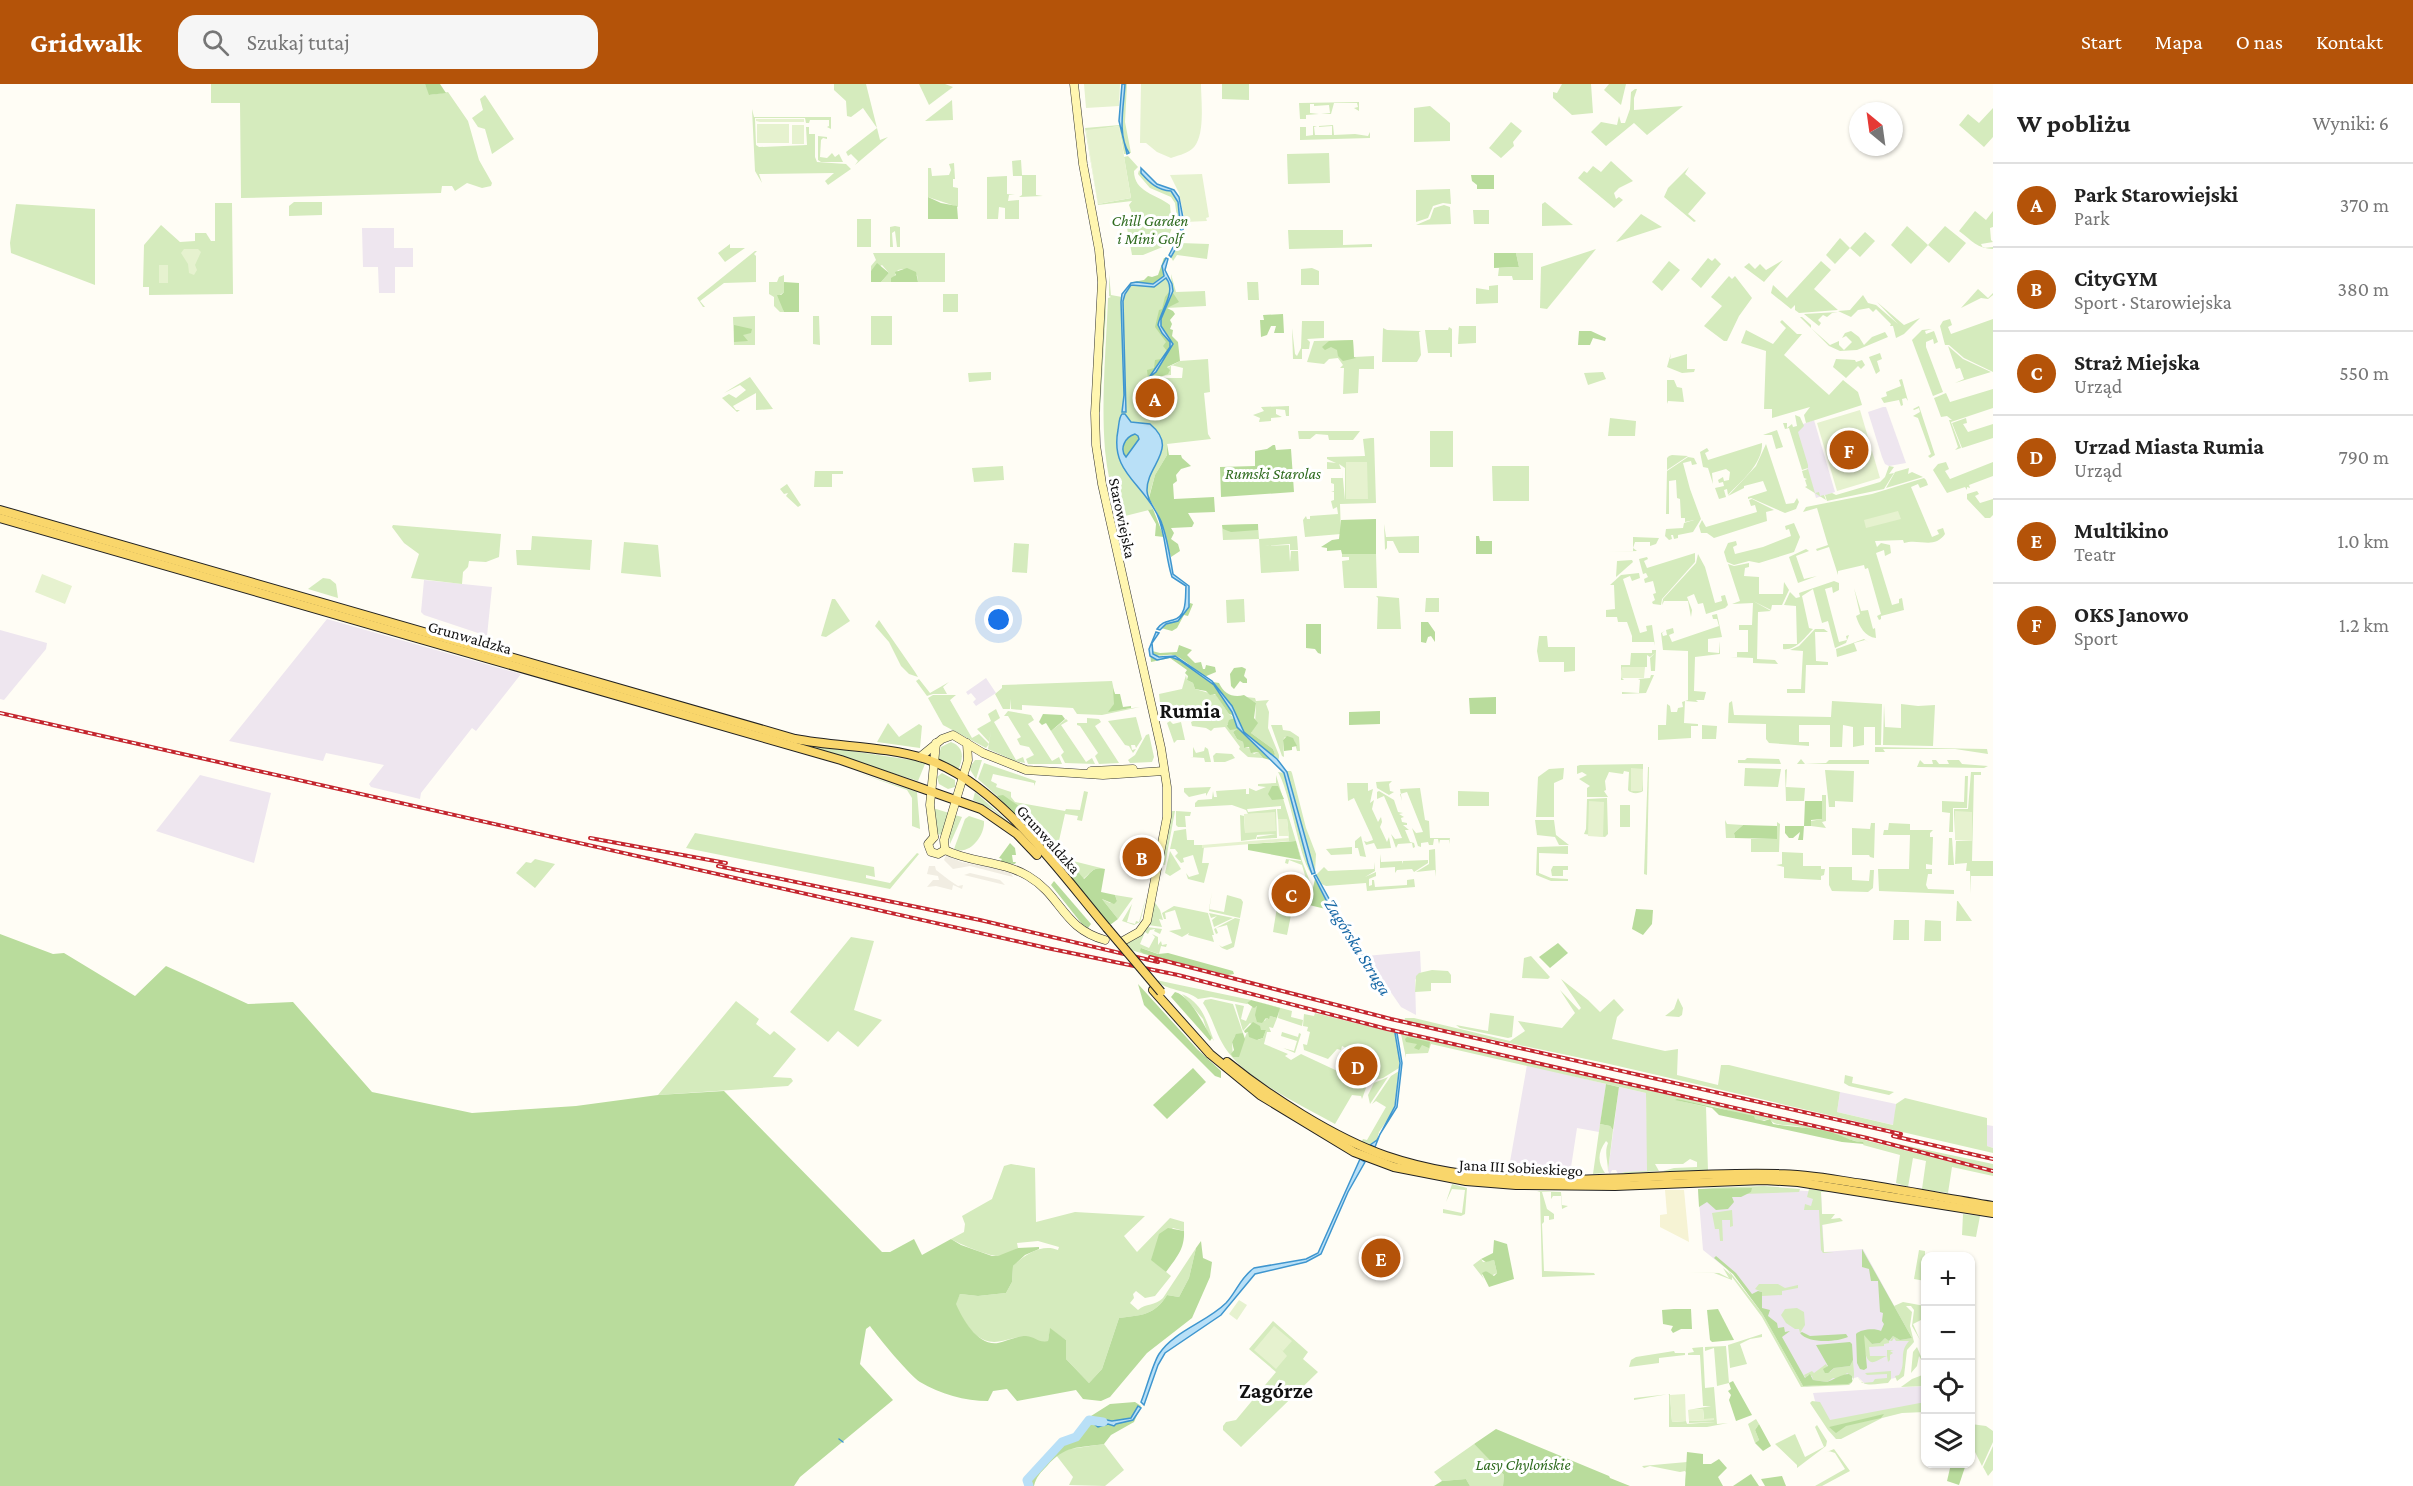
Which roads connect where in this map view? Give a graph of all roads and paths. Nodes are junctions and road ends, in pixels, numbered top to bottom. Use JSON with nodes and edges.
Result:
{"nodes":[{"id":1,"x":1074,"y":84,"type":"edge"},
{"id":2,"x":0,"y":510,"type":"edge"},
{"id":3,"x":0,"y":518,"type":"edge"},
{"id":4,"x":936,"y":743,"type":"junction"},
{"id":5,"x":967,"y":743,"type":"junction"},
{"id":6,"x":983,"y":753,"type":"junction"},
{"id":7,"x":920,"y":757,"type":"junction"},
{"id":8,"x":968,"y":760,"type":"junction"},
{"id":9,"x":934,"y":762,"type":"junction"},
{"id":10,"x":1164,"y":771,"type":"junction"},
{"id":11,"x":962,"y":776,"type":"junction"},
{"id":12,"x":931,"y":790,"type":"junction"},
{"id":13,"x":956,"y":800,"type":"junction"},
{"id":14,"x":934,"y":837,"type":"junction"},
{"id":15,"x":944,"y":840,"type":"junction"},
{"id":16,"x":945,"y":850,"type":"junction"},
{"id":17,"x":1104,"y":928,"type":"junction"},
{"id":18,"x":1105,"y":940,"type":"dead end"},
{"id":19,"x":1123,"y":941,"type":"dead end"},
{"id":20,"x":1157,"y":991,"type":"junction"},
{"id":21,"x":1993,"y":1206,"type":"edge"},
{"id":22,"x":1993,"y":1213,"type":"edge"}],
"edges":[{"from":1,"to":10,"type":"main road","name":"Starowiejska"},
{"from":2,"to":7,"type":"main road","name":"Grunwaldzka"},
{"from":3,"to":12,"type":"main road","name":"Grunwaldzka"},
{"from":4,"to":5,"type":"main road"},
{"from":4,"to":7,"type":"main road"},
{"from":4,"to":9,"type":"main road"},
{"from":5,"to":6,"type":"main road"},
{"from":5,"to":8,"type":"main road"},
{"from":6,"to":8,"type":"main road"},
{"from":6,"to":10,"type":"main road"},
{"from":7,"to":9,"type":"main road","name":"Grunwaldzka"},
{"from":8,"to":11,"type":"main road"},
{"from":9,"to":11,"type":"main road","name":"Grunwaldzka"},
{"from":9,"to":12,"type":"main road"},
{"from":10,"to":19,"type":"main road","name":"Starowiejska"},
{"from":11,"to":13,"type":"main road"},
{"from":11,"to":17,"type":"main road","name":"Grunwaldzka"},
{"from":12,"to":13,"type":"main road","name":"Grunwaldzka"},
{"from":12,"to":14,"type":"main road"},
{"from":13,"to":15,"type":"main road"},
{"from":13,"to":17,"type":"main road","name":"Grunwaldzka"},
{"from":14,"to":15,"type":"main road"},
{"from":14,"to":16,"type":"main road"},
{"from":15,"to":16,"type":"main road"},
{"from":16,"to":18,"type":"main road"},
{"from":17,"to":20,"type":"main road","name":"Jana III Sobieskiego","bridge":true},
{"from":20,"to":21,"type":"main road","name":"Jana III Sobieskiego"},
{"from":20,"to":22,"type":"main road","name":"Jana III Sobieskiego"}]}
